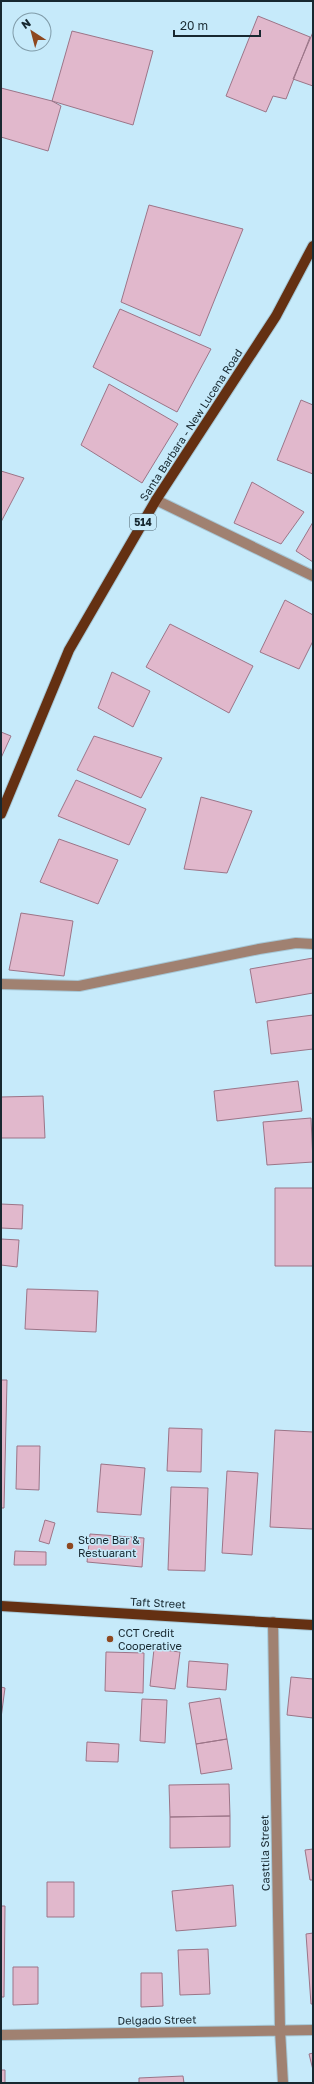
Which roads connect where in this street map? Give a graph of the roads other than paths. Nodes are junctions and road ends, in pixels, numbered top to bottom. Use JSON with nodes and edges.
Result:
{"nodes":[{"id":1,"x":313,"y":246,"type":"edge"},
{"id":2,"x":156,"y":500,"type":"junction"},
{"id":3,"x":313,"y":576,"type":"edge"},
{"id":4,"x":1,"y":814,"type":"edge"},
{"id":5,"x":313,"y":944,"type":"edge"},
{"id":6,"x":1,"y":984,"type":"edge"},
{"id":7,"x":1,"y":1606,"type":"edge"},
{"id":8,"x":273,"y":1622,"type":"junction"},
{"id":9,"x":313,"y":1625,"type":"edge"},
{"id":10,"x":280,"y":2030,"type":"junction"},
{"id":11,"x":313,"y":2030,"type":"edge"},
{"id":12,"x":1,"y":2035,"type":"edge"},
{"id":13,"x":283,"y":2083,"type":"edge"}],
"edges":[{"from":1,"to":2,"type":"main road","name":"Santa Barbara - New Lucena Road","number":"514"},
{"from":2,"to":3,"type":"street"},
{"from":2,"to":4,"type":"main road","name":"Santa Barbara - New Lucena Road","number":"514"},
{"from":5,"to":6,"type":"street"},
{"from":7,"to":8,"type":"main road","name":"Taft Street"},
{"from":8,"to":9,"type":"main road","name":"Taft Street"},
{"from":8,"to":10,"type":"street","name":"Casttila Street"},
{"from":10,"to":11,"type":"street","name":"Delgado Street"},
{"from":10,"to":12,"type":"street","name":"Delgado Street"},
{"from":10,"to":13,"type":"street","name":"Casttila Street"}]}
